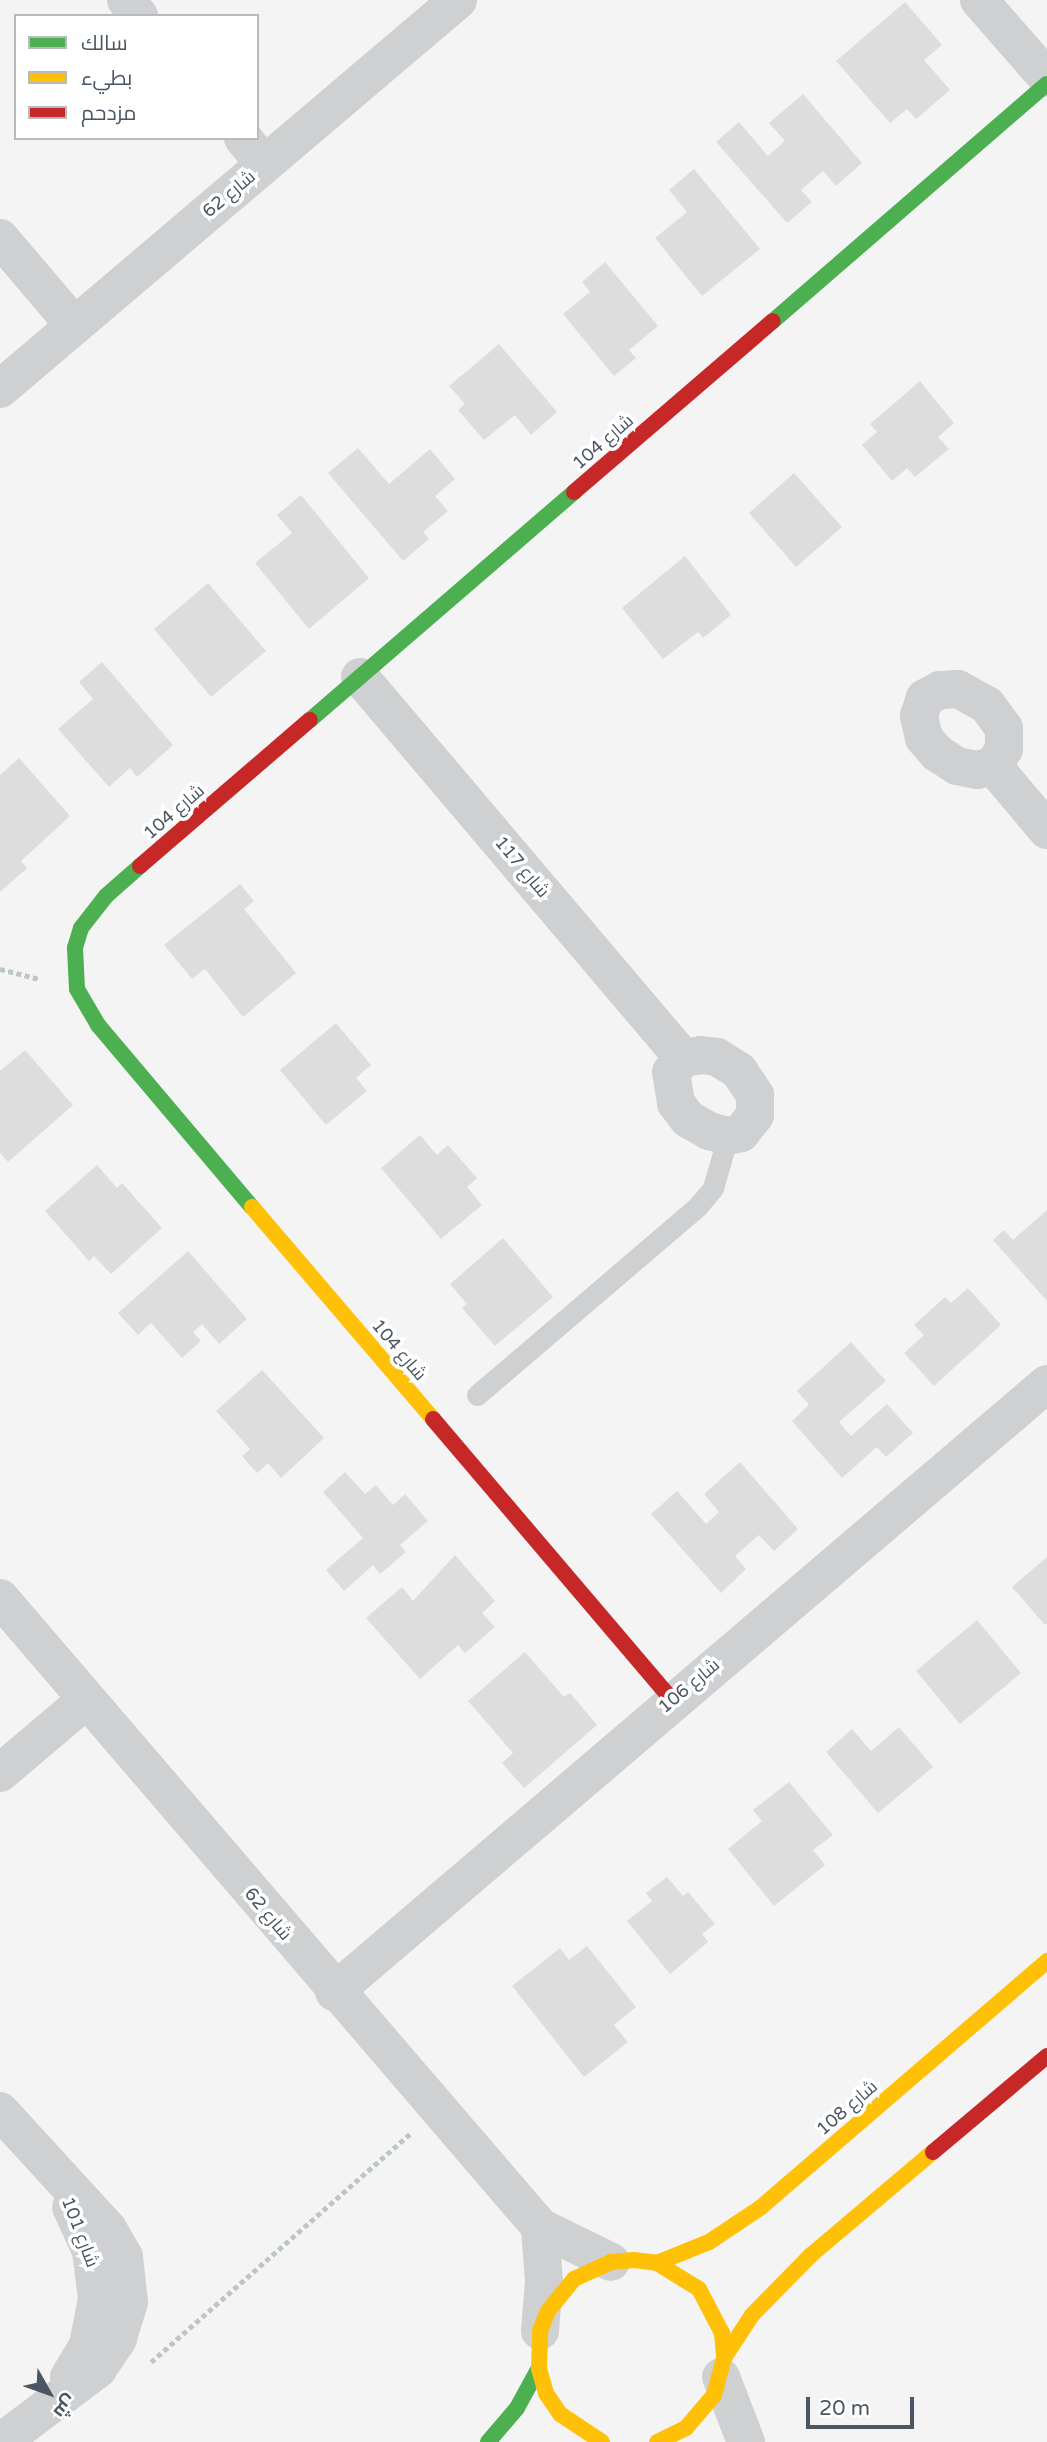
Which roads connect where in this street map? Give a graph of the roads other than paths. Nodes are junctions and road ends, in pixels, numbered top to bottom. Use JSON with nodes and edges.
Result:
{"nodes":[{"id":1,"x":126,"y":0,"type":"edge"},
{"id":2,"x":458,"y":0,"type":"edge"},
{"id":3,"x":979,"y":0,"type":"edge"},
{"id":4,"x":137,"y":14,"type":"edge"},
{"id":5,"x":1047,"y":78,"type":"edge"},
{"id":6,"x":1047,"y":84,"type":"edge"},
{"id":7,"x":254,"y":151,"type":"edge"},
{"id":8,"x":0,"y":238,"type":"edge"},
{"id":9,"x":74,"y":325,"type":"junction"},
{"id":10,"x":0,"y":389,"type":"edge"},
{"id":11,"x":360,"y":677,"type":"junction"},
{"id":12,"x":993,"y":766,"type":"dead end"},
{"id":13,"x":1047,"y":830,"type":"edge"},
{"id":14,"x":683,"y":1058,"type":"junction"},
{"id":15,"x":728,"y":1136,"type":"junction"},
{"id":16,"x":1047,"y":1384,"type":"edge"},
{"id":17,"x":477,"y":1395,"type":"dead end"},
{"id":18,"x":0,"y":1598,"type":"edge"},
{"id":19,"x":86,"y":1700,"type":"junction"},
{"id":20,"x":672,"y":1700,"type":"junction"},
{"id":21,"x":0,"y":1773,"type":"edge"},
{"id":22,"x":1047,"y":1961,"type":"edge"},
{"id":23,"x":334,"y":1992,"type":"junction"},
{"id":24,"x":1047,"y":2056,"type":"edge"},
{"id":25,"x":0,"y":2111,"type":"edge"},
{"id":26,"x":540,"y":2227,"type":"junction"},
{"id":27,"x":611,"y":2262,"type":"junction"},
{"id":28,"x":657,"y":2263,"type":"junction"},
{"id":29,"x":540,"y":2331,"type":"junction"},
{"id":30,"x":723,"y":2367,"type":"junction"},
{"id":31,"x":539,"y":2368,"type":"junction"},
{"id":32,"x":1,"y":2442,"type":"edge"},
{"id":33,"x":488,"y":2442,"type":"edge"},
{"id":34,"x":602,"y":2442,"type":"edge"},
{"id":35,"x":657,"y":2442,"type":"edge"},
{"id":36,"x":746,"y":2442,"type":"edge"}],
"edges":[{"from":1,"to":4,"type":"street"},
{"from":2,"to":7,"type":"street","name":"شارع 62"},
{"from":3,"to":5,"type":"street"},
{"from":6,"to":11,"type":"street","name":"شارع 104"},
{"from":7,"to":9,"type":"street","name":"شارع 62"},
{"from":8,"to":9,"type":"street"},
{"from":9,"to":10,"type":"street","name":"شارع 62"},
{"from":11,"to":14,"type":"street","name":"شارع 117"},
{"from":11,"to":20,"type":"street","name":"شارع 104"},
{"from":12,"to":13,"type":"street"},
{"from":14,"to":15,"type":"street"},
{"from":14,"to":15,"type":"street"},
{"from":15,"to":17,"type":"lane"},
{"from":16,"to":20,"type":"street","name":"شارع 106"},
{"from":18,"to":19,"type":"street","name":"شارع 62"},
{"from":19,"to":21,"type":"street"},
{"from":19,"to":23,"type":"street","name":"شارع 62"},
{"from":20,"to":23,"type":"street","name":"شارع 106"},
{"from":22,"to":28,"type":"street","name":"شارع 108"},
{"from":23,"to":26,"type":"street","name":"شارع 62"},
{"from":24,"to":30,"type":"street"},
{"from":25,"to":32,"type":"street","name":"شارع 101"},
{"from":26,"to":27,"type":"street","name":"شارع 62"},
{"from":26,"to":29,"type":"street"},
{"from":27,"to":28,"type":"street"},
{"from":27,"to":29,"type":"street"},
{"from":28,"to":30,"type":"street"},
{"from":29,"to":31,"type":"street"},
{"from":30,"to":35,"type":"street"},
{"from":30,"to":36,"type":"street"},
{"from":31,"to":33,"type":"street"},
{"from":31,"to":34,"type":"street"}]}
